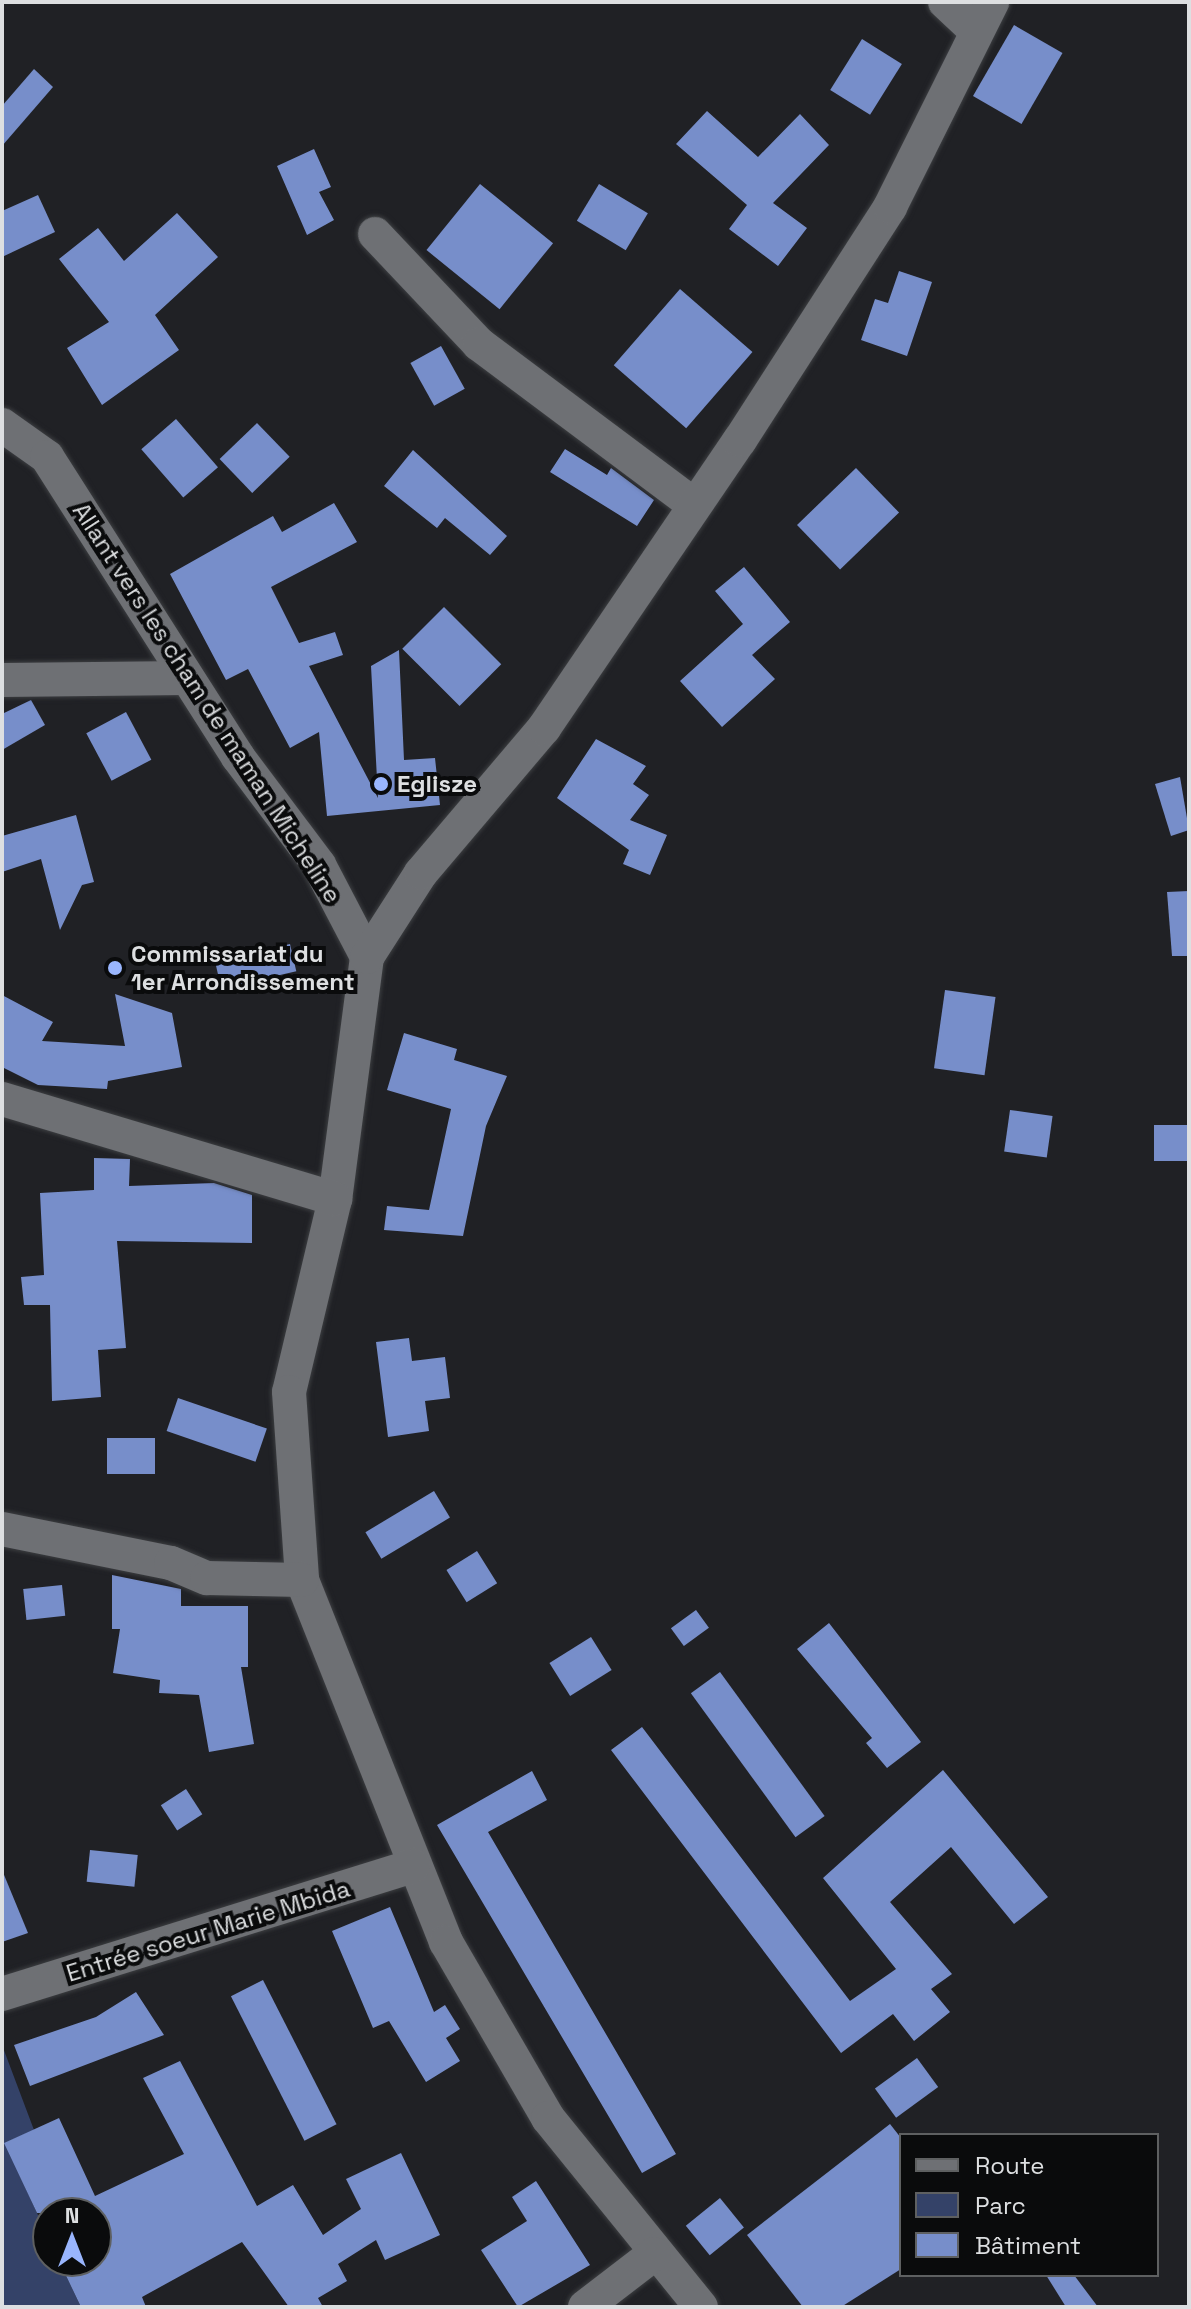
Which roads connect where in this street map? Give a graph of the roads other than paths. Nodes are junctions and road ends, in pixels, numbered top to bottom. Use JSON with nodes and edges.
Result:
{"nodes":[{"id":1,"x":945,"y":2,"type":"edge"},
{"id":2,"x":984,"y":17,"type":"edge"},
{"id":3,"x":375,"y":234,"type":"dead end"},
{"id":4,"x":2,"y":425,"type":"edge"},
{"id":5,"x":693,"y":504,"type":"junction"},
{"id":6,"x":186,"y":678,"type":"junction"},
{"id":7,"x":2,"y":680,"type":"edge"},
{"id":8,"x":367,"y":957,"type":"junction"},
{"id":9,"x":2,"y":1099,"type":"edge"},
{"id":10,"x":335,"y":1199,"type":"junction"},
{"id":11,"x":2,"y":1529,"type":"edge"},
{"id":12,"x":302,"y":1580,"type":"junction"},
{"id":13,"x":414,"y":1866,"type":"junction"},
{"id":14,"x":2,"y":1994,"type":"edge"},
{"id":15,"x":654,"y":2254,"type":"junction"},
{"id":16,"x":585,"y":2307,"type":"edge"},
{"id":17,"x":701,"y":2307,"type":"edge"}],
"edges":[{"from":1,"to":2,"type":"street"},
{"from":2,"to":5,"type":"street"},
{"from":3,"to":5,"type":"street"},
{"from":4,"to":6,"type":"street","name":"Allant vers les cham de maman Micheline"},
{"from":5,"to":8,"type":"street"},
{"from":6,"to":7,"type":"street"},
{"from":6,"to":8,"type":"street","name":"Allant vers les cham de maman Micheline"},
{"from":8,"to":10,"type":"street"},
{"from":9,"to":10,"type":"street"},
{"from":10,"to":12,"type":"street"},
{"from":11,"to":12,"type":"street"},
{"from":12,"to":13,"type":"street"},
{"from":13,"to":14,"type":"street","name":"Entrée soeur Marie Mbida"},
{"from":13,"to":15,"type":"street"},
{"from":15,"to":16,"type":"street"},
{"from":15,"to":17,"type":"street"}]}
